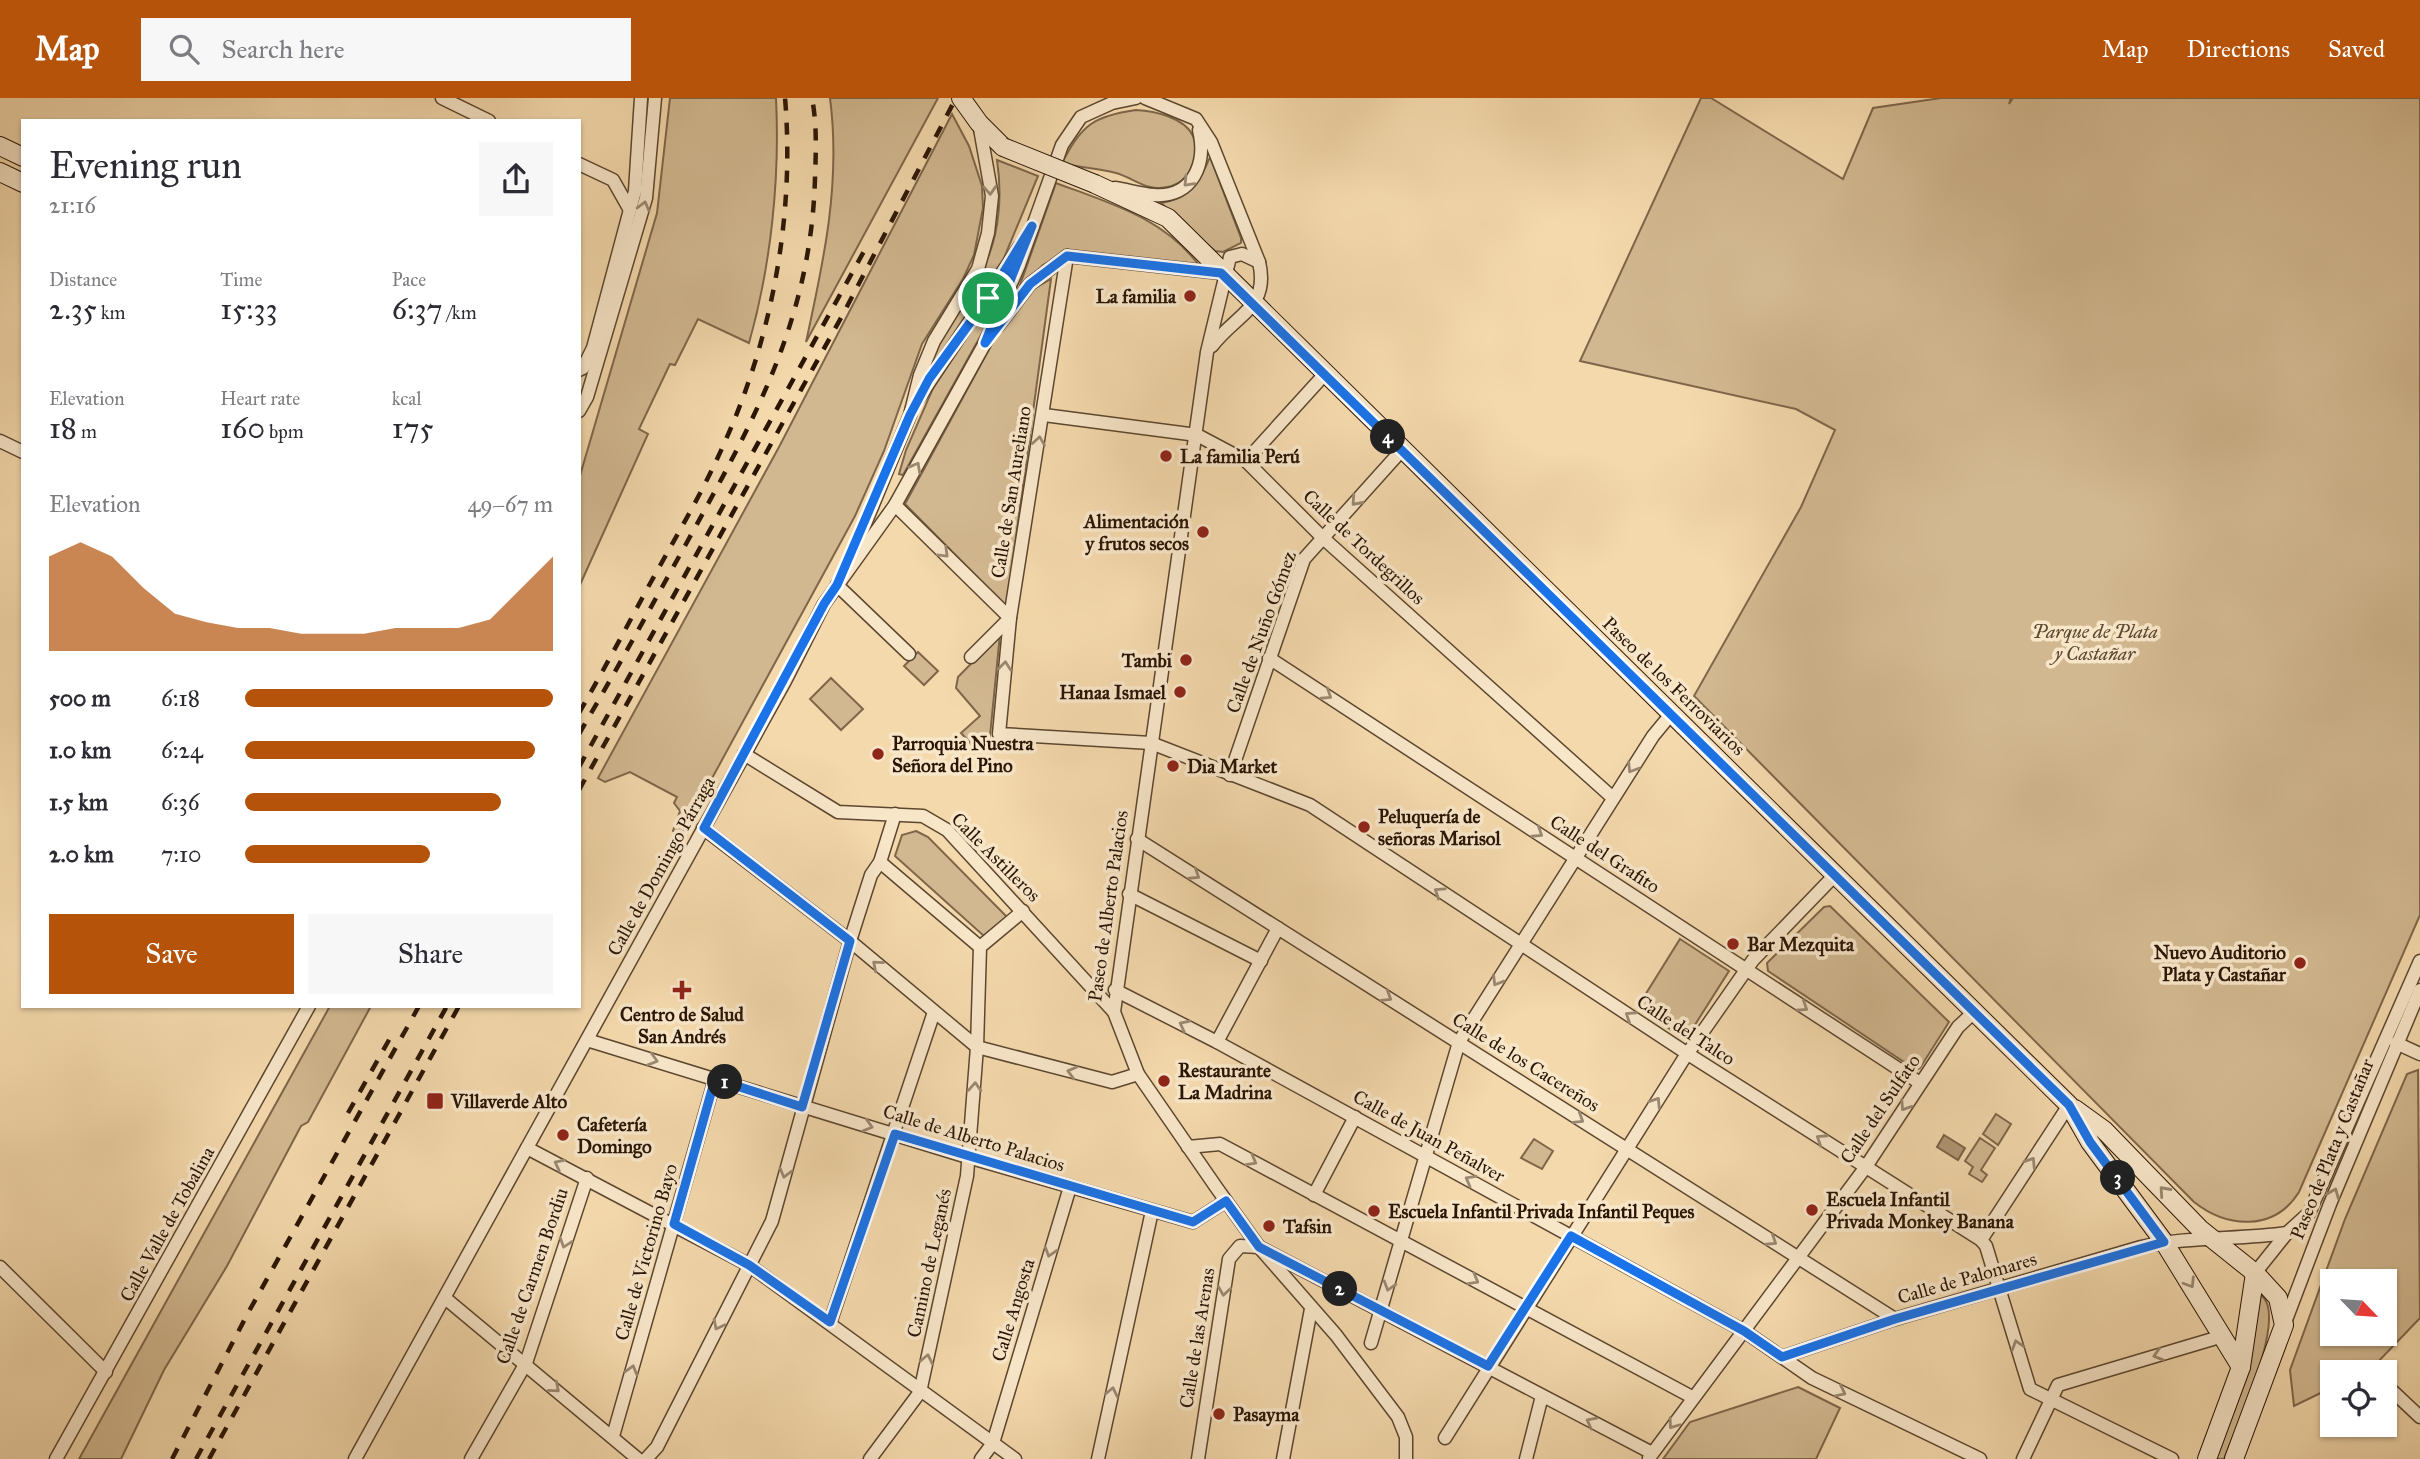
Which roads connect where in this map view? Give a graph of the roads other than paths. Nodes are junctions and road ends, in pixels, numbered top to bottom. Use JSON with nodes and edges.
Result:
{"nodes":[{"id":1,"x":442,"y":98,"type":"edge"},
{"id":2,"x":641,"y":98,"type":"edge"},
{"id":3,"x":656,"y":98,"type":"edge"},
{"id":4,"x":961,"y":98,"type":"edge"},
{"id":5,"x":1136,"y":98,"type":"edge"},
{"id":6,"x":1145,"y":98,"type":"edge"},
{"id":7,"x":485,"y":119,"type":"edge"},
{"id":8,"x":1196,"y":119,"type":"junction"},
{"id":9,"x":979,"y":123,"type":"junction"},
{"id":10,"x":0,"y":146,"type":"edge"},
{"id":11,"x":21,"y":156,"type":"edge"},
{"id":12,"x":581,"y":165,"type":"edge"},
{"id":13,"x":636,"y":169,"type":"junction"},
{"id":14,"x":0,"y":172,"type":"edge"},
{"id":15,"x":612,"y":180,"type":"junction"},
{"id":16,"x":21,"y":182,"type":"edge"},
{"id":17,"x":1095,"y":184,"type":"junction"},
{"id":18,"x":630,"y":210,"type":"junction"},
{"id":19,"x":1032,"y":226,"type":"junction"},
{"id":20,"x":1067,"y":256,"type":"junction"},
{"id":21,"x":1259,"y":262,"type":"junction"},
{"id":22,"x":1223,"y":275,"type":"junction"},
{"id":23,"x":1254,"y":307,"type":"junction"},
{"id":24,"x":985,"y":343,"type":"junction"},
{"id":25,"x":1207,"y":352,"type":"junction"},
{"id":26,"x":581,"y":369,"type":"edge"},
{"id":27,"x":1324,"y":375,"type":"junction"},
{"id":28,"x":581,"y":408,"type":"edge"},
{"id":29,"x":910,"y":415,"type":"junction"},
{"id":30,"x":1044,"y":415,"type":"junction"},
{"id":31,"x":1197,"y":435,"type":"junction"},
{"id":32,"x":0,"y":440,"type":"edge"},
{"id":33,"x":21,"y":451,"type":"edge"},
{"id":34,"x":1401,"y":451,"type":"junction"},
{"id":35,"x":1246,"y":461,"type":"junction"},
{"id":36,"x":895,"y":505,"type":"junction"},
{"id":37,"x":1323,"y":538,"type":"junction"},
{"id":38,"x":837,"y":585,"type":"junction"},
{"id":39,"x":1010,"y":618,"type":"junction"},
{"id":40,"x":909,"y":654,"type":"dead end"},
{"id":41,"x":971,"y":657,"type":"dead end"},
{"id":42,"x":1269,"y":658,"type":"junction"},
{"id":43,"x":1672,"y":713,"type":"junction"},
{"id":44,"x":999,"y":734,"type":"joint"},
{"id":45,"x":1151,"y":743,"type":"junction"},
{"id":46,"x":744,"y":754,"type":"junction"},
{"id":47,"x":1230,"y":775,"type":"junction"},
{"id":48,"x":1614,"y":799,"type":"junction"},
{"id":49,"x":895,"y":814,"type":"junction"},
{"id":50,"x":704,"y":828,"type":"junction"},
{"id":51,"x":1137,"y":839,"type":"junction"},
{"id":52,"x":1576,"y":858,"type":"junction"},
{"id":53,"x":880,"y":862,"type":"junction"},
{"id":54,"x":1835,"y":875,"type":"junction"},
{"id":55,"x":1129,"y":894,"type":"junction"},
{"id":56,"x":1023,"y":911,"type":"junction"},
{"id":57,"x":1278,"y":929,"type":"junction"},
{"id":58,"x":850,"y":941,"type":"junction"},
{"id":59,"x":1518,"y":945,"type":"junction"},
{"id":60,"x":980,"y":947,"type":"junction"},
{"id":61,"x":1261,"y":961,"type":"junction"},
{"id":62,"x":2420,"y":961,"type":"edge"},
{"id":63,"x":1746,"y":970,"type":"junction"},
{"id":64,"x":1115,"y":990,"type":"junction"},
{"id":65,"x":2420,"y":990,"type":"edge"},
{"id":66,"x":308,"y":1008,"type":"edge"},
{"id":67,"x":934,"y":1012,"type":"junction"},
{"id":68,"x":1114,"y":1012,"type":"junction"},
{"id":69,"x":1974,"y":1012,"type":"junction"},
{"id":70,"x":587,"y":1040,"type":"junction"},
{"id":71,"x":1217,"y":1041,"type":"junction"},
{"id":72,"x":1459,"y":1042,"type":"junction"},
{"id":73,"x":2396,"y":1043,"type":"junction"},
{"id":74,"x":977,"y":1047,"type":"junction"},
{"id":75,"x":1688,"y":1054,"type":"junction"},
{"id":76,"x":2420,"y":1054,"type":"edge"},
{"id":77,"x":1138,"y":1074,"type":"junction"},
{"id":78,"x":715,"y":1079,"type":"junction"},
{"id":79,"x":1920,"y":1083,"type":"junction"},
{"id":80,"x":2069,"y":1105,"type":"junction"},
{"id":81,"x":802,"y":1107,"type":"junction"},
{"id":82,"x":1355,"y":1117,"type":"junction"},
{"id":83,"x":895,"y":1134,"type":"junction"},
{"id":84,"x":1188,"y":1147,"type":"junction"},
{"id":85,"x":527,"y":1148,"type":"junction"},
{"id":86,"x":1626,"y":1149,"type":"junction"},
{"id":87,"x":1427,"y":1157,"type":"junction"},
{"id":88,"x":970,"y":1158,"type":"junction"},
{"id":89,"x":1865,"y":1168,"type":"junction"},
{"id":90,"x":587,"y":1178,"type":"junction"},
{"id":91,"x":1070,"y":1187,"type":"junction"},
{"id":92,"x":1314,"y":1195,"type":"junction"},
{"id":93,"x":1226,"y":1201,"type":"junction"},
{"id":94,"x":1152,"y":1211,"type":"junction"},
{"id":95,"x":674,"y":1224,"type":"junction"},
{"id":96,"x":2287,"y":1233,"type":"junction"},
{"id":97,"x":1571,"y":1236,"type":"junction"},
{"id":98,"x":2213,"y":1238,"type":"junction"},
{"id":99,"x":1981,"y":1240,"type":"junction"},
{"id":100,"x":1403,"y":1241,"type":"junction"},
{"id":101,"x":2164,"y":1242,"type":"junction"},
{"id":102,"x":1259,"y":1247,"type":"junction"},
{"id":103,"x":1798,"y":1257,"type":"junction"},
{"id":104,"x":749,"y":1265,"type":"junction"},
{"id":105,"x":0,"y":1267,"type":"edge"},
{"id":106,"x":2255,"y":1273,"type":"junction"},
{"id":107,"x":1999,"y":1289,"type":"junction"},
{"id":108,"x":445,"y":1298,"type":"junction"},
{"id":109,"x":1525,"y":1307,"type":"junction"},
{"id":110,"x":1311,"y":1309,"type":"junction"},
{"id":111,"x":1382,"y":1310,"type":"junction"},
{"id":112,"x":1895,"y":1319,"type":"junction"},
{"id":113,"x":830,"y":1322,"type":"junction"},
{"id":114,"x":2284,"y":1325,"type":"junction"},
{"id":115,"x":1744,"y":1331,"type":"junction"},
{"id":116,"x":2223,"y":1336,"type":"junction"},
{"id":117,"x":1371,"y":1343,"type":"dead end"},
{"id":118,"x":1782,"y":1357,"type":"junction"},
{"id":119,"x":526,"y":1363,"type":"junction"},
{"id":120,"x":1488,"y":1366,"type":"junction"},
{"id":121,"x":2241,"y":1367,"type":"junction"},
{"id":122,"x":106,"y":1372,"type":"junction"},
{"id":123,"x":920,"y":1392,"type":"junction"},
{"id":124,"x":2397,"y":1395,"type":"edge"},
{"id":125,"x":1542,"y":1396,"type":"junction"},
{"id":126,"x":1692,"y":1397,"type":"junction"},
{"id":127,"x":2050,"y":1399,"type":"junction"},
{"id":128,"x":2420,"y":1417,"type":"edge"},
{"id":129,"x":613,"y":1436,"type":"junction"},
{"id":130,"x":1445,"y":1438,"type":"dead end"},
{"id":131,"x":993,"y":1443,"type":"junction"},
{"id":132,"x":1650,"y":1456,"type":"edge"},
{"id":133,"x":56,"y":1459,"type":"edge"},
{"id":134,"x":355,"y":1459,"type":"edge"},
{"id":135,"x":471,"y":1459,"type":"edge"},
{"id":136,"x":638,"y":1459,"type":"edge"},
{"id":137,"x":646,"y":1459,"type":"edge"},
{"id":138,"x":870,"y":1459,"type":"edge"},
{"id":139,"x":981,"y":1459,"type":"edge"},
{"id":140,"x":1016,"y":1459,"type":"edge"},
{"id":141,"x":1098,"y":1459,"type":"edge"},
{"id":142,"x":1198,"y":1459,"type":"edge"},
{"id":143,"x":1283,"y":1459,"type":"edge"},
{"id":144,"x":1406,"y":1459,"type":"edge"},
{"id":145,"x":1526,"y":1459,"type":"edge"},
{"id":146,"x":1980,"y":1459,"type":"edge"},
{"id":147,"x":2023,"y":1459,"type":"edge"},
{"id":148,"x":2172,"y":1459,"type":"edge"},
{"id":149,"x":2207,"y":1459,"type":"edge"},
{"id":150,"x":2234,"y":1459,"type":"edge"}],
"edges":[{"from":1,"to":7,"type":"street"},
{"from":2,"to":13,"type":"street"},
{"from":28,"to":3,"type":"street","one_way":true},
{"from":4,"to":9,"type":"main road"},
{"from":5,"to":19,"type":"street"},
{"from":6,"to":8,"type":"street"},
{"from":8,"to":17,"type":"street","one_way":true},
{"from":8,"to":21,"type":"street"},
{"from":9,"to":17,"type":"main road","bridge":true},
{"from":9,"to":29,"type":"street","name":"Calle de Domingo Párraga","one_way":true},
{"from":10,"to":11,"type":"main road"},
{"from":12,"to":15,"type":"street"},
{"from":13,"to":15,"type":"street"},
{"from":13,"to":18,"type":"street"},
{"from":14,"to":16,"type":"main road"},
{"from":15,"to":18,"type":"street"},
{"from":17,"to":22,"type":"main road"},
{"from":18,"to":26,"type":"street"},
{"from":19,"to":24,"type":"street","name":"Calle de Domingo Párraga"},
{"from":19,"to":29,"type":"street","name":"Calle de Domingo Párraga"},
{"from":20,"to":22,"type":"street"},
{"from":20,"to":24,"type":"street"},
{"from":20,"to":30,"type":"street","name":"Calle de San Aureliano"},
{"from":21,"to":22,"type":"street","name":"Paseo de Alberto Palacios"},
{"from":21,"to":23,"type":"street"},
{"from":22,"to":23,"type":"main road","name":"Paseo de los Ferroviarios"},
{"from":22,"to":25,"type":"street","name":"Paseo de Alberto Palacios"},
{"from":23,"to":25,"type":"street"},
{"from":23,"to":27,"type":"main road","name":"Paseo de los Ferroviarios"},
{"from":36,"to":24,"type":"street","name":"Calle de Domingo Párraga","one_way":true},
{"from":25,"to":31,"type":"street","name":"Paseo de Alberto Palacios"},
{"from":27,"to":34,"type":"main road","name":"Paseo de los Ferroviarios"},
{"from":27,"to":35,"type":"street"},
{"from":29,"to":38,"type":"street","name":"Calle de Domingo Párraga"},
{"from":30,"to":31,"type":"street","name":"Calle de Tordegrillos"},
{"from":39,"to":30,"type":"street","name":"Calle de San Aureliano","one_way":true},
{"from":31,"to":35,"type":"street","name":"Calle de Tordegrillos"},
{"from":31,"to":45,"type":"street","name":"Paseo de Alberto Palacios"},
{"from":32,"to":33,"type":"street"},
{"from":34,"to":37,"type":"street","name":"Calle de Nuño Gómez","one_way":true},
{"from":34,"to":43,"type":"main road","name":"Paseo de los Ferroviarios"},
{"from":35,"to":37,"type":"street","name":"Calle de Tordegrillos"},
{"from":36,"to":38,"type":"street","name":"Calle de Domingo Párraga"},
{"from":36,"to":39,"type":"street","one_way":true},
{"from":37,"to":42,"type":"street","name":"Calle de Nuño Gómez"},
{"from":37,"to":48,"type":"street","name":"Calle de Tordegrillos"},
{"from":38,"to":40,"type":"street"},
{"from":38,"to":46,"type":"street","name":"Calle de Domingo Párraga"},
{"from":39,"to":41,"type":"street"},
{"from":44,"to":39,"type":"street","name":"Calle de San Aureliano","one_way":true},
{"from":42,"to":47,"type":"street","name":"Calle de Nuño Gómez"},
{"from":42,"to":52,"type":"street","name":"Calle del Grafito","one_way":true},
{"from":43,"to":48,"type":"street","one_way":true},
{"from":43,"to":54,"type":"main road","name":"Paseo de los Ferroviarios"},
{"from":44,"to":45,"type":"street","name":"Calle del Talco"},
{"from":45,"to":47,"type":"street","name":"Calle del Talco"},
{"from":45,"to":51,"type":"street","name":"Paseo de Alberto Palacios"},
{"from":46,"to":49,"type":"street","name":"Calle Astilleros"},
{"from":46,"to":50,"type":"street","name":"Calle de Domingo Párraga"},
{"from":59,"to":47,"type":"street","name":"Calle del Talco","one_way":true},
{"from":48,"to":52,"type":"street"},
{"from":49,"to":53,"type":"street"},
{"from":49,"to":56,"type":"street","name":"Calle Astilleros"},
{"from":50,"to":58,"type":"street"},
{"from":50,"to":70,"type":"street","name":"Calle de Domingo Párraga"},
{"from":51,"to":55,"type":"street","name":"Paseo de Alberto Palacios"},
{"from":51,"to":57,"type":"street","name":"Calle de los Cacereños","one_way":true},
{"from":52,"to":59,"type":"street"},
{"from":52,"to":63,"type":"street","name":"Calle del Grafito"},
{"from":53,"to":58,"type":"street"},
{"from":53,"to":60,"type":"street"},
{"from":54,"to":63,"type":"street"},
{"from":54,"to":69,"type":"main road","name":"Paseo de los Ferroviarios"},
{"from":55,"to":61,"type":"street"},
{"from":55,"to":64,"type":"street","name":"Paseo de Alberto Palacios"},
{"from":56,"to":60,"type":"street"},
{"from":56,"to":68,"type":"street","name":"Calle Astilleros"},
{"from":57,"to":61,"type":"street"},
{"from":57,"to":72,"type":"street","name":"Calle de los Cacereños","one_way":true},
{"from":67,"to":58,"type":"street","one_way":true},
{"from":58,"to":81,"type":"street"},
{"from":59,"to":72,"type":"street","one_way":true},
{"from":75,"to":59,"type":"street","name":"Calle del Talco","one_way":true},
{"from":60,"to":74,"type":"street","name":"Camino de Leganés"},
{"from":61,"to":71,"type":"street"},
{"from":62,"to":96,"type":"street","name":"Paseo de Plata y Castañar"},
{"from":63,"to":75,"type":"street"},
{"from":63,"to":79,"type":"street","name":"Calle del Grafito","one_way":true},
{"from":64,"to":68,"type":"street","name":"Paseo de Alberto Palacios"},
{"from":71,"to":64,"type":"street","name":"Calle de Juan Peñalver","one_way":true},
{"from":65,"to":73,"type":"street","name":"Paseo de Plata y Castañar"},
{"from":66,"to":122,"type":"street","name":"Calle Valle de Tobalina"},
{"from":67,"to":74,"type":"street"},
{"from":67,"to":83,"type":"street"},
{"from":68,"to":77,"type":"street","name":"Paseo de Alberto Palacios"},
{"from":69,"to":79,"type":"street","name":"Calle del Sulfato"},
{"from":69,"to":80,"type":"main road","name":"Paseo de los Ferroviarios"},
{"from":70,"to":78,"type":"street","name":"Calle de Alberto Palacios","one_way":true},
{"from":70,"to":85,"type":"street","name":"Calle de Domingo Párraga"},
{"from":71,"to":82,"type":"street","name":"Calle de Juan Peñalver"},
{"from":72,"to":86,"type":"street","name":"Calle de los Cacereños","one_way":true},
{"from":72,"to":87,"type":"street"},
{"from":73,"to":76,"type":"street"},
{"from":114,"to":73,"type":"street","name":"Paseo de Plata y Castañar","one_way":true},
{"from":77,"to":74,"type":"street","one_way":true},
{"from":88,"to":74,"type":"street","name":"Camino de Leganés","one_way":true},
{"from":86,"to":75,"type":"street","one_way":true},
{"from":89,"to":75,"type":"street","name":"Calle del Talco","one_way":true},
{"from":77,"to":84,"type":"street","name":"Paseo de Alberto Palacios"},
{"from":78,"to":81,"type":"street","name":"Calle de Alberto Palacios"},
{"from":78,"to":95,"type":"street","name":"Calle de Victorino Bayo"},
{"from":79,"to":89,"type":"street","name":"Calle del Sulfato","one_way":true},
{"from":98,"to":80,"type":"main road","one_way":true},
{"from":99,"to":80,"type":"street","one_way":true},
{"from":80,"to":101,"type":"main road","name":"Paseo de los Ferroviarios"},
{"from":81,"to":83,"type":"street","name":"Calle de Alberto Palacios","one_way":true},
{"from":81,"to":104,"type":"street","one_way":true},
{"from":82,"to":87,"type":"street","name":"Calle de Juan Peñalver"},
{"from":82,"to":92,"type":"street"},
{"from":83,"to":88,"type":"street","name":"Calle de Alberto Palacios"},
{"from":83,"to":113,"type":"street"},
{"from":84,"to":92,"type":"street","one_way":true},
{"from":84,"to":93,"type":"street","name":"Paseo de Alberto Palacios"},
{"from":90,"to":85,"type":"street","one_way":true},
{"from":85,"to":108,"type":"street","name":"Calle de Domingo Párraga"},
{"from":86,"to":97,"type":"street"},
{"from":86,"to":103,"type":"street","name":"Calle de los Cacereños","one_way":true},
{"from":97,"to":87,"type":"street","name":"Calle de Juan Peñalver","one_way":true},
{"from":87,"to":100,"type":"street"},
{"from":88,"to":91,"type":"street","name":"Calle de Alberto Palacios"},
{"from":123,"to":88,"type":"street","name":"Camino de Leganés","one_way":true},
{"from":89,"to":99,"type":"street","name":"Calle del Talco"},
{"from":89,"to":103,"type":"street","name":"Calle del Sulfato"},
{"from":90,"to":95,"type":"street"},
{"from":90,"to":119,"type":"street","name":"Calle de Carmen Bordiu","one_way":true},
{"from":91,"to":94,"type":"street","name":"Calle de Alberto Palacios"},
{"from":91,"to":131,"type":"street","name":"Calle Angosta","one_way":true},
{"from":92,"to":100,"type":"street"},
{"from":93,"to":94,"type":"street","name":"Calle de Alberto Palacios"},
{"from":93,"to":102,"type":"street","name":"Paseo de Alberto Palacios"},
{"from":141,"to":94,"type":"street","one_way":true},
{"from":95,"to":104,"type":"street"},
{"from":129,"to":95,"type":"street","name":"Calle de Victorino Bayo","one_way":true},
{"from":96,"to":98,"type":"street","name":"Calle de Palomares"},
{"from":96,"to":106,"type":"street","name":"Paseo de Plata y Castañar"},
{"from":97,"to":109,"type":"street"},
{"from":97,"to":115,"type":"street","name":"Calle de Juan Peñalver"},
{"from":98,"to":101,"type":"street","name":"Calle de Palomares"},
{"from":98,"to":106,"type":"main road"},
{"from":99,"to":107,"type":"street"},
{"from":100,"to":109,"type":"street","one_way":true},
{"from":100,"to":111,"type":"street","one_way":true},
{"from":101,"to":107,"type":"street","name":"Calle de Palomares"},
{"from":101,"to":116,"type":"main road","name":"Paseo de los Ferroviarios","one_way":true},
{"from":102,"to":110,"type":"street","name":"Paseo de Alberto Palacios"},
{"from":102,"to":111,"type":"street"},
{"from":102,"to":142,"type":"street","name":"Calle de las Arenas","one_way":true},
{"from":103,"to":112,"type":"street","name":"Calle de los Cacereños"},
{"from":103,"to":115,"type":"street","name":"Calle del Sulfato"},
{"from":104,"to":113,"type":"street"},
{"from":104,"to":137,"type":"street","one_way":true},
{"from":105,"to":122,"type":"street"},
{"from":106,"to":114,"type":"main road"},
{"from":106,"to":121,"type":"main road"},
{"from":107,"to":112,"type":"street","name":"Calle de Palomares"},
{"from":127,"to":107,"type":"street","one_way":true},
{"from":108,"to":119,"type":"street"},
{"from":108,"to":134,"type":"street","name":"Calle de Domingo Párraga"},
{"from":109,"to":120,"type":"street"},
{"from":109,"to":126,"type":"street"},
{"from":110,"to":143,"type":"street"},
{"from":110,"to":144,"type":"street","name":"Paseo de Alberto Palacios"},
{"from":111,"to":117,"type":"street"},
{"from":111,"to":120,"type":"street"},
{"from":112,"to":118,"type":"street","name":"Calle de Palomares"},
{"from":113,"to":123,"type":"street"},
{"from":114,"to":150,"type":"main road"},
{"from":115,"to":118,"type":"street","name":"Calle de Juan Peñalver"},
{"from":115,"to":126,"type":"street"},
{"from":116,"to":121,"type":"main road","name":"Paseo de los Ferroviarios"},
{"from":116,"to":127,"type":"street","one_way":true},
{"from":118,"to":146,"type":"street","name":"Calle de Juan Peñalver","one_way":true},
{"from":119,"to":129,"type":"street","one_way":true},
{"from":119,"to":135,"type":"street","name":"Calle de Carmen Bordiu"},
{"from":120,"to":125,"type":"street"},
{"from":120,"to":130,"type":"street"},
{"from":121,"to":149,"type":"main road"},
{"from":122,"to":133,"type":"street","name":"Calle Valle de Tobalina"},
{"from":123,"to":131,"type":"street"},
{"from":123,"to":138,"type":"street","name":"Camino de Leganés"},
{"from":124,"to":128,"type":"street"},
{"from":132,"to":125,"type":"street","one_way":true},
{"from":125,"to":145,"type":"street"},
{"from":126,"to":132,"type":"street","one_way":true},
{"from":127,"to":147,"type":"street"},
{"from":127,"to":148,"type":"street"},
{"from":129,"to":136,"type":"street"},
{"from":131,"to":139,"type":"street"},
{"from":131,"to":140,"type":"street"}]}
